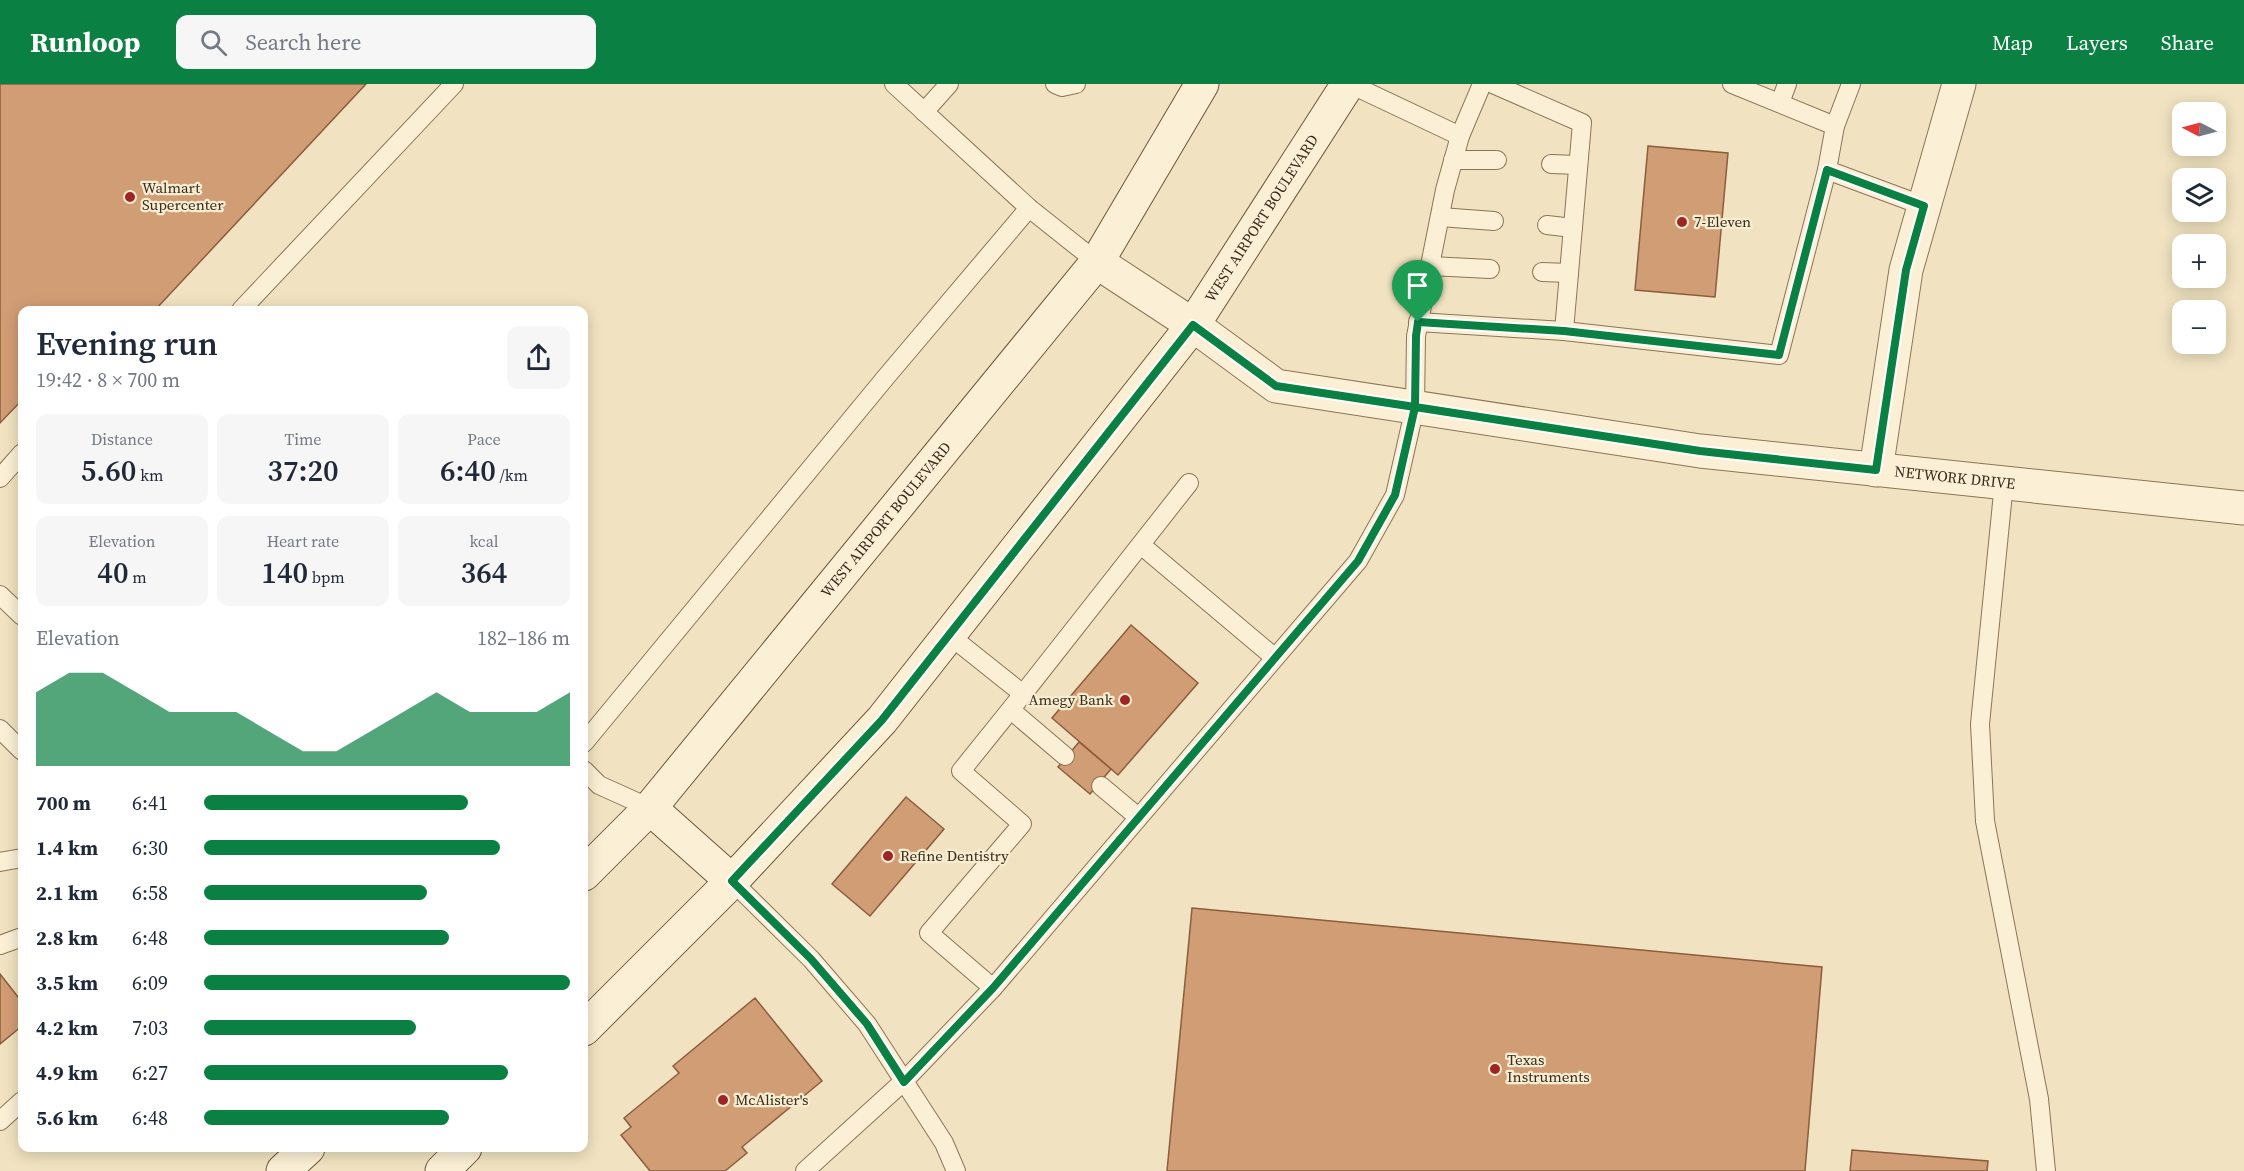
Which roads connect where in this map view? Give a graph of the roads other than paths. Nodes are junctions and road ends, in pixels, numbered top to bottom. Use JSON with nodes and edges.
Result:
{"nodes":[{"id":1,"x":454,"y":84,"type":"edge"},
{"id":2,"x":894,"y":84,"type":"edge"},
{"id":3,"x":949,"y":84,"type":"edge"},
{"id":4,"x":1054,"y":84,"type":"edge"},
{"id":5,"x":1076,"y":84,"type":"edge"},
{"id":6,"x":1202,"y":84,"type":"edge"},
{"id":7,"x":1349,"y":84,"type":"edge"},
{"id":8,"x":1482,"y":84,"type":"edge"},
{"id":9,"x":1493,"y":84,"type":"edge"},
{"id":10,"x":1732,"y":84,"type":"edge"},
{"id":11,"x":1787,"y":84,"type":"edge"},
{"id":12,"x":1851,"y":84,"type":"edge"},
{"id":13,"x":1959,"y":84,"type":"edge"},
{"id":14,"x":1780,"y":103,"type":"junction"},
{"id":15,"x":924,"y":112,"type":"junction"},
{"id":16,"x":1835,"y":126,"type":"junction"},
{"id":17,"x":1460,"y":136,"type":"junction"},
{"id":18,"x":1453,"y":160,"type":"junction"},
{"id":19,"x":1497,"y":160,"type":"dead end"},
{"id":20,"x":1551,"y":164,"type":"dead end"},
{"id":21,"x":1578,"y":165,"type":"junction"},
{"id":22,"x":1827,"y":170,"type":"junction"},
{"id":23,"x":1924,"y":206,"type":"junction"},
{"id":24,"x":1029,"y":208,"type":"junction"},
{"id":25,"x":1440,"y":217,"type":"junction"},
{"id":26,"x":1494,"y":221,"type":"dead end"},
{"id":27,"x":1547,"y":225,"type":"dead end"},
{"id":28,"x":1573,"y":228,"type":"junction"},
{"id":29,"x":1097,"y":262,"type":"junction"},
{"id":30,"x":1430,"y":266,"type":"junction"},
{"id":31,"x":1490,"y":269,"type":"dead end"},
{"id":32,"x":1542,"y":272,"type":"dead end"},
{"id":33,"x":1569,"y":273,"type":"junction"},
{"id":34,"x":245,"y":306,"type":"edge"},
{"id":35,"x":1418,"y":322,"type":"junction"},
{"id":36,"x":1193,"y":325,"type":"junction"},
{"id":37,"x":1564,"y":331,"type":"junction"},
{"id":38,"x":1415,"y":407,"type":"junction"},
{"id":39,"x":18,"y":458,"type":"edge"},
{"id":40,"x":1876,"y":470,"type":"junction"},
{"id":41,"x":0,"y":478,"type":"edge"},
{"id":42,"x":1189,"y":483,"type":"dead end"},
{"id":43,"x":2004,"y":483,"type":"junction"},
{"id":44,"x":2244,"y":508,"type":"edge"},
{"id":45,"x":1142,"y":545,"type":"junction"},
{"id":46,"x":0,"y":595,"type":"edge"},
{"id":47,"x":18,"y":612,"type":"edge"},
{"id":48,"x":949,"y":635,"type":"junction"},
{"id":49,"x":1274,"y":657,"type":"junction"},
{"id":50,"x":1023,"y":694,"type":"junction"},
{"id":51,"x":1011,"y":710,"type":"junction"},
{"id":52,"x":0,"y":729,"type":"edge"},
{"id":53,"x":588,"y":738,"type":"edge"},
{"id":54,"x":18,"y":747,"type":"edge"},
{"id":55,"x":1065,"y":756,"type":"dead end"},
{"id":56,"x":588,"y":774,"type":"edge"},
{"id":57,"x":1101,"y":786,"type":"dead end"},
{"id":58,"x":650,"y":808,"type":"junction"},
{"id":59,"x":1138,"y":817,"type":"junction"},
{"id":60,"x":18,"y":859,"type":"edge"},
{"id":61,"x":0,"y":862,"type":"edge"},
{"id":62,"x":588,"y":870,"type":"edge"},
{"id":63,"x":732,"y":881,"type":"junction"},
{"id":64,"x":18,"y":938,"type":"edge"},
{"id":65,"x":0,"y":945,"type":"edge"},
{"id":66,"x":993,"y":988,"type":"junction"},
{"id":67,"x":588,"y":1025,"type":"edge"},
{"id":68,"x":904,"y":1082,"type":"junction"},
{"id":69,"x":18,"y":1105,"type":"edge"},
{"id":70,"x":0,"y":1121,"type":"edge"},
{"id":71,"x":304,"y":1152,"type":"edge"},
{"id":72,"x":461,"y":1152,"type":"edge"},
{"id":73,"x":825,"y":1164,"type":"edge"},
{"id":74,"x":283,"y":1171,"type":"edge"},
{"id":75,"x":442,"y":1171,"type":"edge"},
{"id":76,"x":805,"y":1171,"type":"edge"},
{"id":77,"x":956,"y":1171,"type":"edge"},
{"id":78,"x":2046,"y":1171,"type":"edge"}],
"edges":[{"from":1,"to":34,"type":"lane"},
{"from":2,"to":15,"type":"lane"},
{"from":3,"to":15,"type":"lane"},
{"from":4,"to":5,"type":"lane"},
{"from":6,"to":29,"type":"main road","name":"WEST AIRPORT BOULEVARD"},
{"from":7,"to":17,"type":"lane"},
{"from":7,"to":36,"type":"main road","name":"WEST AIRPORT BOULEVARD"},
{"from":8,"to":17,"type":"lane"},
{"from":9,"to":21,"type":"lane"},
{"from":10,"to":14,"type":"lane"},
{"from":11,"to":14,"type":"lane"},
{"from":12,"to":16,"type":"lane"},
{"from":13,"to":23,"type":"main road"},
{"from":14,"to":16,"type":"lane"},
{"from":15,"to":24,"type":"lane"},
{"from":16,"to":22,"type":"lane"},
{"from":17,"to":18,"type":"lane"},
{"from":18,"to":19,"type":"lane"},
{"from":18,"to":25,"type":"lane"},
{"from":20,"to":21,"type":"lane"},
{"from":21,"to":28,"type":"lane"},
{"from":22,"to":23,"type":"lane"},
{"from":22,"to":37,"type":"lane"},
{"from":23,"to":40,"type":"main road"},
{"from":24,"to":29,"type":"lane"},
{"from":24,"to":53,"type":"lane"},
{"from":25,"to":26,"type":"lane"},
{"from":25,"to":30,"type":"lane"},
{"from":27,"to":28,"type":"lane"},
{"from":28,"to":33,"type":"lane"},
{"from":29,"to":36,"type":"main road","name":"NETWORK DRIVE"},
{"from":29,"to":58,"type":"main road","name":"WEST AIRPORT BOULEVARD"},
{"from":30,"to":31,"type":"lane"},
{"from":30,"to":35,"type":"lane"},
{"from":32,"to":33,"type":"lane"},
{"from":33,"to":37,"type":"lane"},
{"from":35,"to":37,"type":"lane"},
{"from":35,"to":38,"type":"lane"},
{"from":36,"to":38,"type":"main road","name":"NETWORK DRIVE"},
{"from":36,"to":48,"type":"main road","name":"WEST AIRPORT BOULEVARD"},
{"from":38,"to":40,"type":"main road","name":"NETWORK DRIVE"},
{"from":38,"to":49,"type":"lane"},
{"from":39,"to":41,"type":"lane"},
{"from":40,"to":43,"type":"main road","name":"NETWORK DRIVE"},
{"from":42,"to":45,"type":"lane"},
{"from":43,"to":44,"type":"main road","name":"NETWORK DRIVE"},
{"from":43,"to":78,"type":"lane"},
{"from":45,"to":49,"type":"lane"},
{"from":45,"to":50,"type":"lane"},
{"from":46,"to":47,"type":"lane"},
{"from":48,"to":50,"type":"lane"},
{"from":48,"to":63,"type":"main road","name":"WEST AIRPORT BOULEVARD"},
{"from":49,"to":59,"type":"lane"},
{"from":50,"to":51,"type":"lane"},
{"from":51,"to":55,"type":"lane"},
{"from":51,"to":66,"type":"lane"},
{"from":52,"to":54,"type":"lane"},
{"from":56,"to":58,"type":"lane"},
{"from":57,"to":59,"type":"lane"},
{"from":58,"to":62,"type":"main road","name":"WEST AIRPORT BOULEVARD"},
{"from":58,"to":63,"type":"main road"},
{"from":59,"to":66,"type":"lane"},
{"from":60,"to":61,"type":"lane"},
{"from":63,"to":67,"type":"main road","name":"WEST AIRPORT BOULEVARD"},
{"from":63,"to":68,"type":"lane"},
{"from":64,"to":65,"type":"lane"},
{"from":66,"to":68,"type":"lane"},
{"from":68,"to":73,"type":"lane"},
{"from":68,"to":77,"type":"lane"},
{"from":69,"to":70,"type":"lane"},
{"from":71,"to":74,"type":"main road"},
{"from":72,"to":75,"type":"main road"},
{"from":73,"to":76,"type":"lane"}]}
